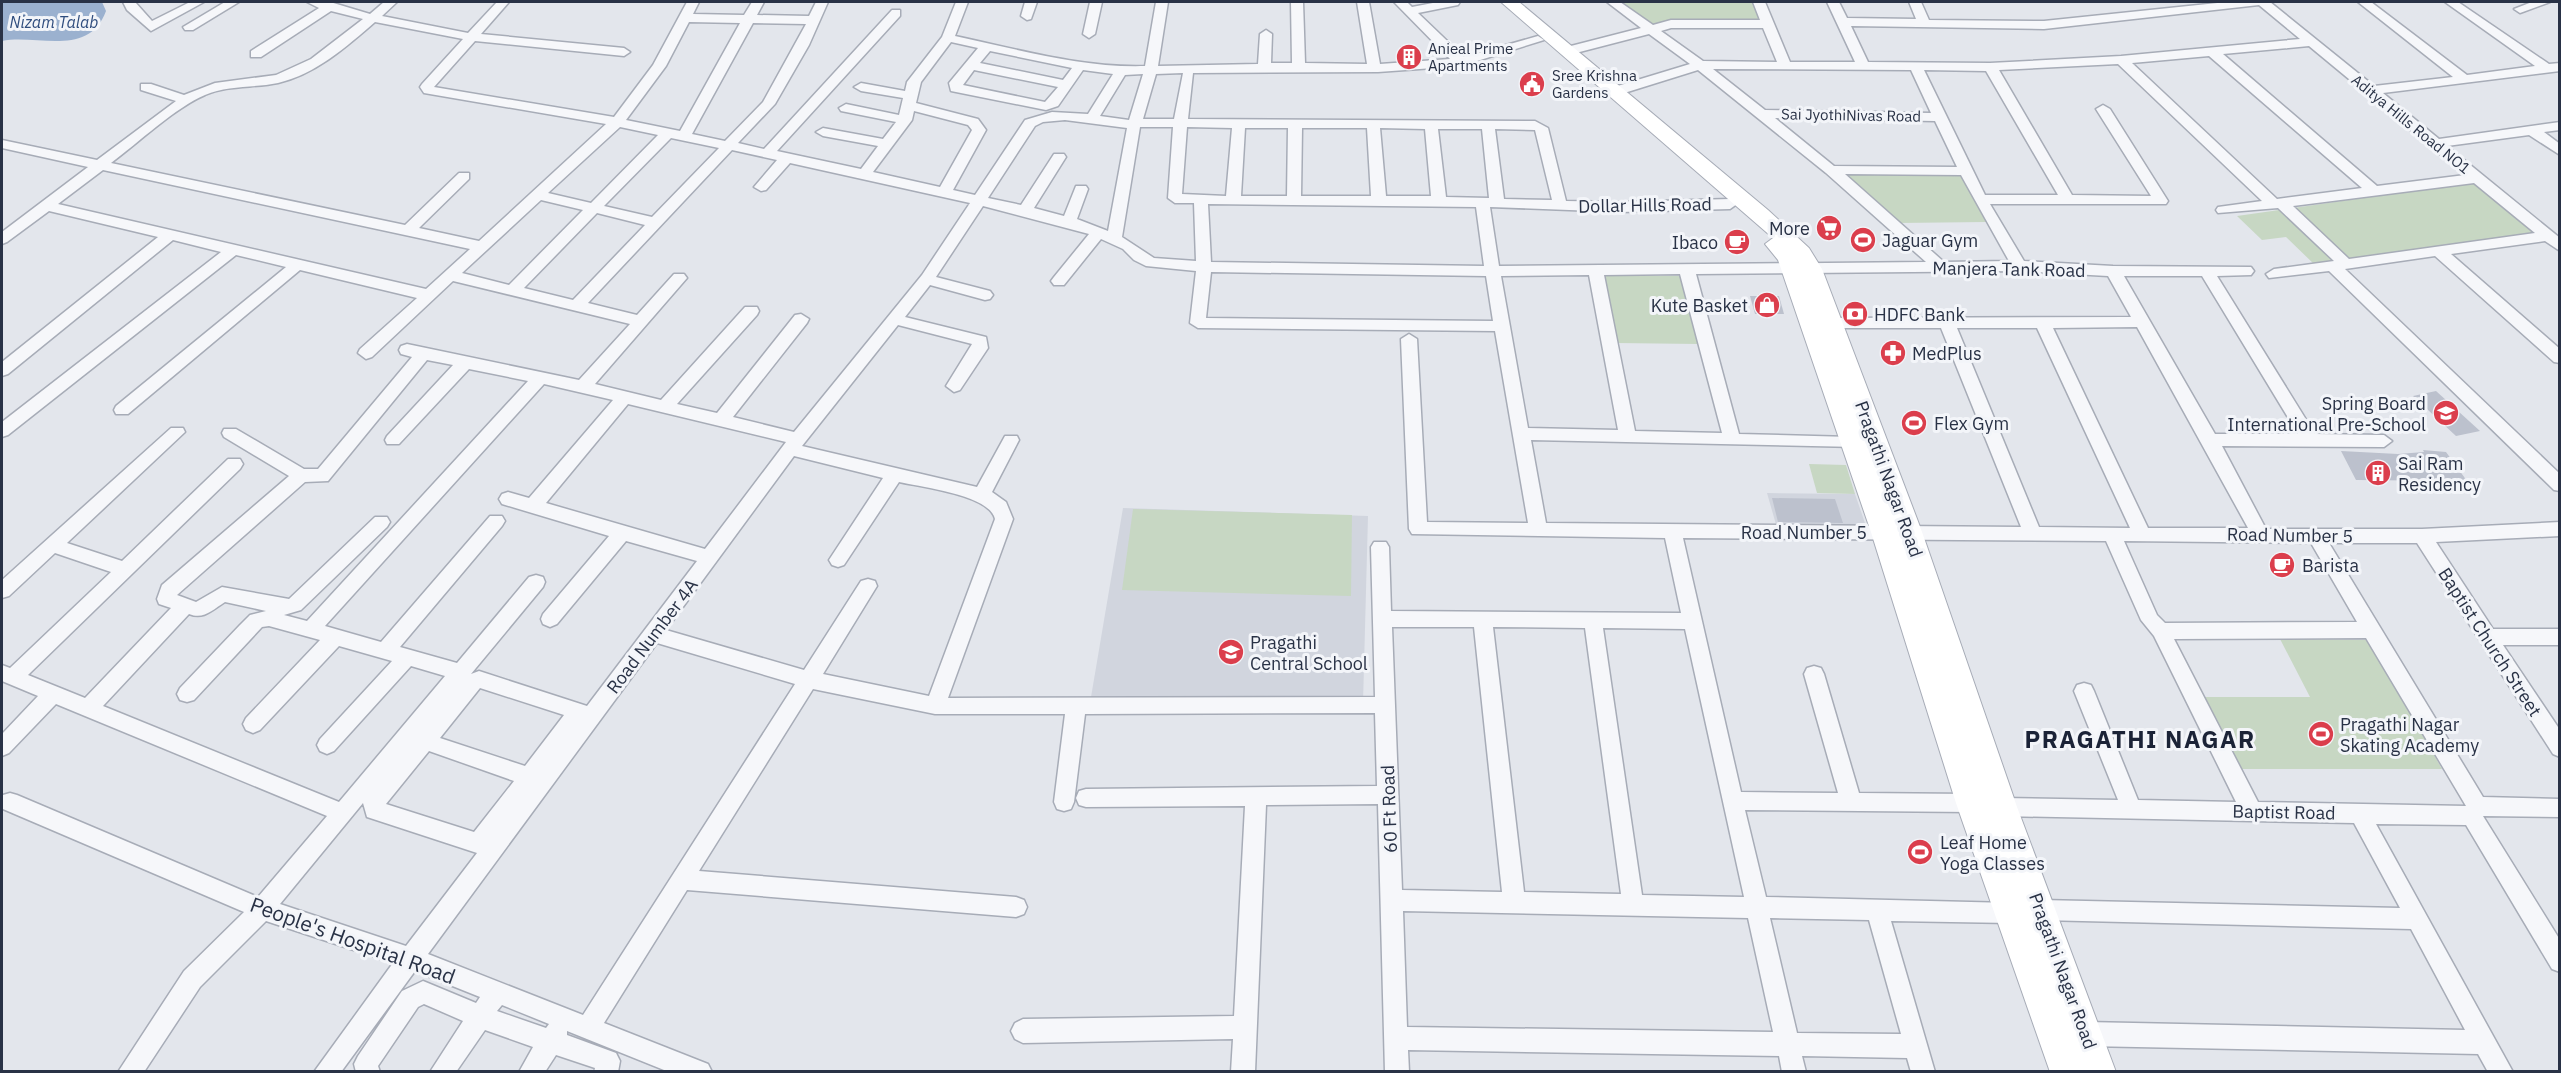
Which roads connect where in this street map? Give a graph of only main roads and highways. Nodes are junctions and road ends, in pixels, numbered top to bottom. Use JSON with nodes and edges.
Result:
{"nodes":[{"id":1,"x":1494,"y":2,"type":"edge"},
{"id":2,"x":1509,"y":2,"type":"edge"},
{"id":3,"x":1801,"y":269,"type":"junction"},
{"id":4,"x":1897,"y":532,"type":"junction"},
{"id":5,"x":2067,"y":1071,"type":"edge"},
{"id":6,"x":2099,"y":1071,"type":"edge"}],
"edges":[{"from":1,"to":3,"type":"main road","name":"Pragathi Nagar Road"},
{"from":2,"to":3,"type":"main road","name":"Pragathi Nagar Road"},
{"from":3,"to":4,"type":"main road","name":"Pragathi Nagar Road"},
{"from":3,"to":4,"type":"main road","name":"Pragathi Nagar Road"},
{"from":4,"to":5,"type":"main road","name":"Pragathi Nagar Road"},
{"from":4,"to":6,"type":"main road","name":"Pragathi Nagar Road"}]}
